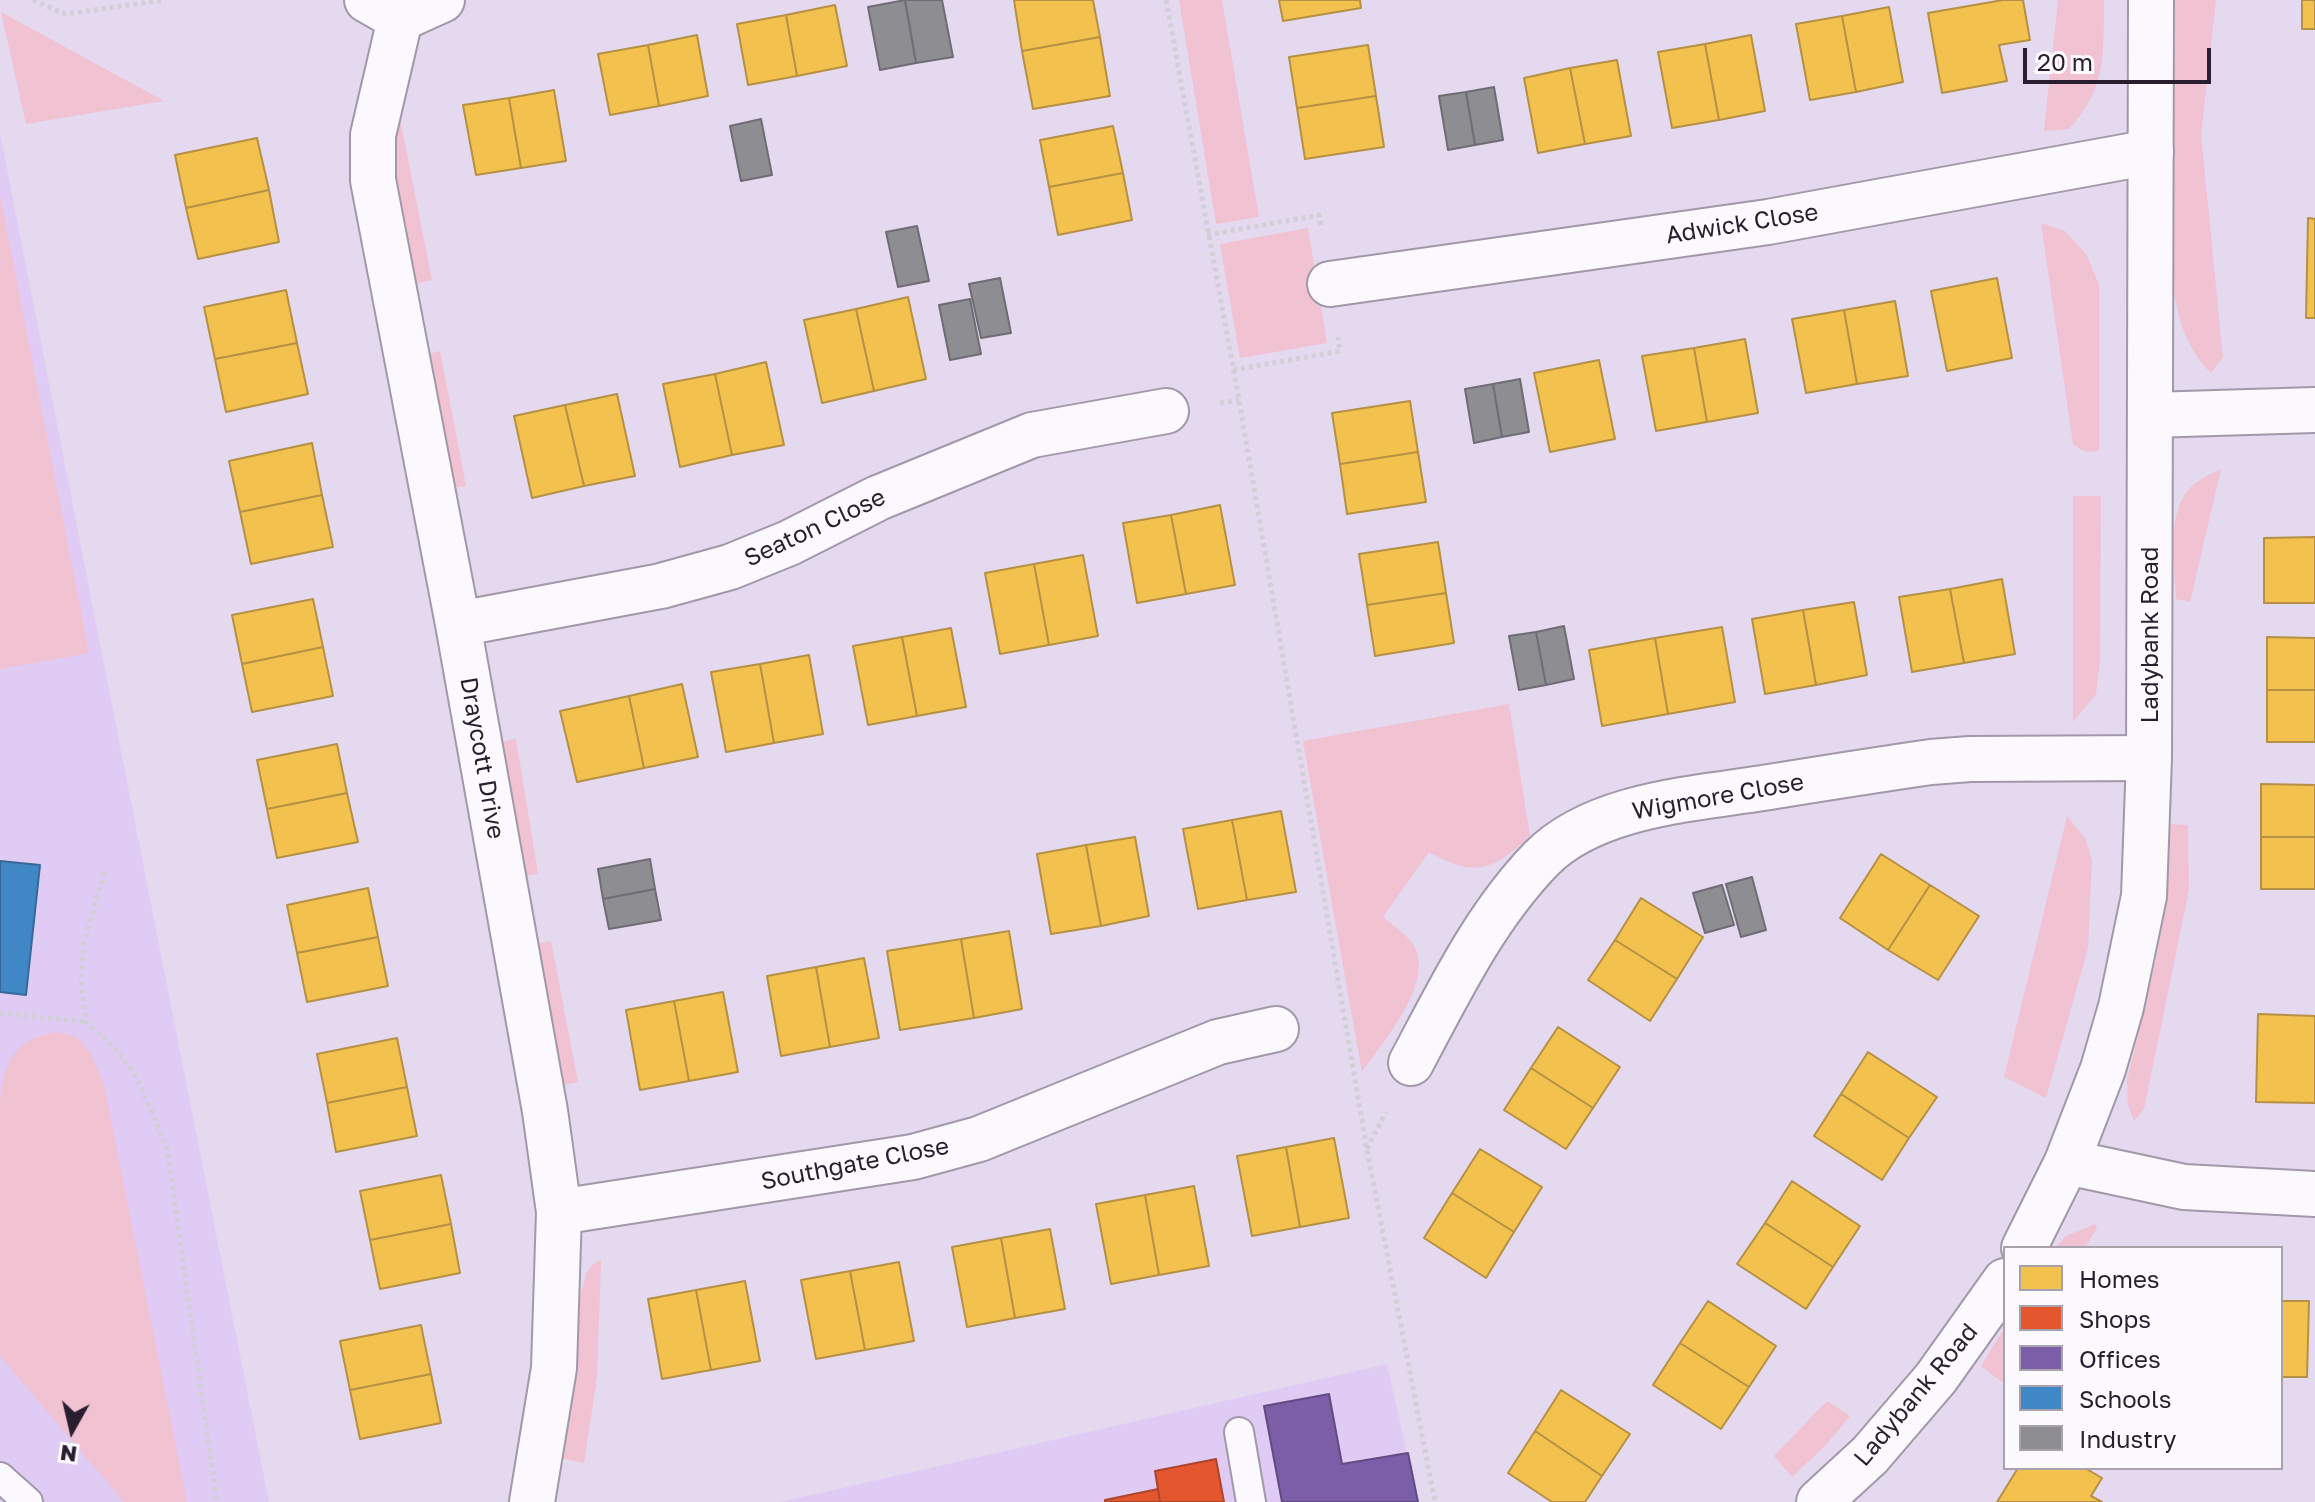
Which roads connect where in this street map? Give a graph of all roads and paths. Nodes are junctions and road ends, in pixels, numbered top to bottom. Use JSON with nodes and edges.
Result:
{"nodes":[{"id":1,"x":33,"y":0,"type":"edge"},
{"id":2,"x":164,"y":0,"type":"edge"},
{"id":3,"x":442,"y":0,"type":"edge"},
{"id":4,"x":1166,"y":0,"type":"edge"},
{"id":5,"x":2151,"y":0,"type":"edge"},
{"id":6,"x":384,"y":10,"type":"edge"},
{"id":7,"x":2151,"y":152,"type":"junction"},
{"id":8,"x":1330,"y":284,"type":"dead end"},
{"id":9,"x":2315,"y":410,"type":"edge"},
{"id":10,"x":1166,"y":411,"type":"dead end"},
{"id":11,"x":2150,"y":415,"type":"junction"},
{"id":12,"x":458,"y":624,"type":"junction"},
{"id":13,"x":2149,"y":758,"type":"junction"},
{"id":14,"x":104,"y":872,"type":"dead end"},
{"id":15,"x":0,"y":1013,"type":"edge"},
{"id":16,"x":86,"y":1022,"type":"junction"},
{"id":17,"x":1276,"y":1029,"type":"dead end"},
{"id":18,"x":1411,"y":1063,"type":"dead end"},
{"id":19,"x":2067,"y":1162,"type":"junction"},
{"id":20,"x":2315,"y":1194,"type":"edge"},
{"id":21,"x":559,"y":1212,"type":"junction"},
{"id":22,"x":2025,"y":1246,"type":"edge"},
{"id":23,"x":2003,"y":1284,"type":"edge"},
{"id":24,"x":1239,"y":1432,"type":"dead end"},
{"id":25,"x":0,"y":1477,"type":"edge"},
{"id":26,"x":28,"y":1502,"type":"edge"},
{"id":27,"x":217,"y":1502,"type":"edge"},
{"id":28,"x":532,"y":1502,"type":"edge"},
{"id":29,"x":1251,"y":1502,"type":"edge"},
{"id":30,"x":1435,"y":1502,"type":"edge"},
{"id":31,"x":1819,"y":1502,"type":"edge"}],
"edges":[{"from":1,"to":2,"type":"path"},
{"from":3,"to":6,"type":"street","name":"Draycott Drive"},
{"from":4,"to":30,"type":"path"},
{"from":5,"to":7,"type":"street","name":"Ladybank Road"},
{"from":6,"to":12,"type":"street","name":"Draycott Drive"},
{"from":7,"to":8,"type":"street","name":"Adwick Close"},
{"from":7,"to":11,"type":"street","name":"Ladybank Road"},
{"from":9,"to":11,"type":"street"},
{"from":10,"to":12,"type":"street","name":"Seaton Close"},
{"from":11,"to":13,"type":"street","name":"Ladybank Road"},
{"from":12,"to":21,"type":"street","name":"Draycott Drive"},
{"from":13,"to":18,"type":"street","name":"Wigmore Close"},
{"from":13,"to":19,"type":"street","name":"Ladybank Road"},
{"from":14,"to":16,"type":"path"},
{"from":15,"to":16,"type":"path"},
{"from":16,"to":27,"type":"path"},
{"from":17,"to":21,"type":"street","name":"Southgate Close"},
{"from":19,"to":20,"type":"street"},
{"from":19,"to":22,"type":"street","name":"Ladybank Road"},
{"from":21,"to":28,"type":"street","name":"Draycott Drive"},
{"from":23,"to":31,"type":"street","name":"Ladybank Road"},
{"from":24,"to":29,"type":"lane"},
{"from":25,"to":26,"type":"lane"}]}
